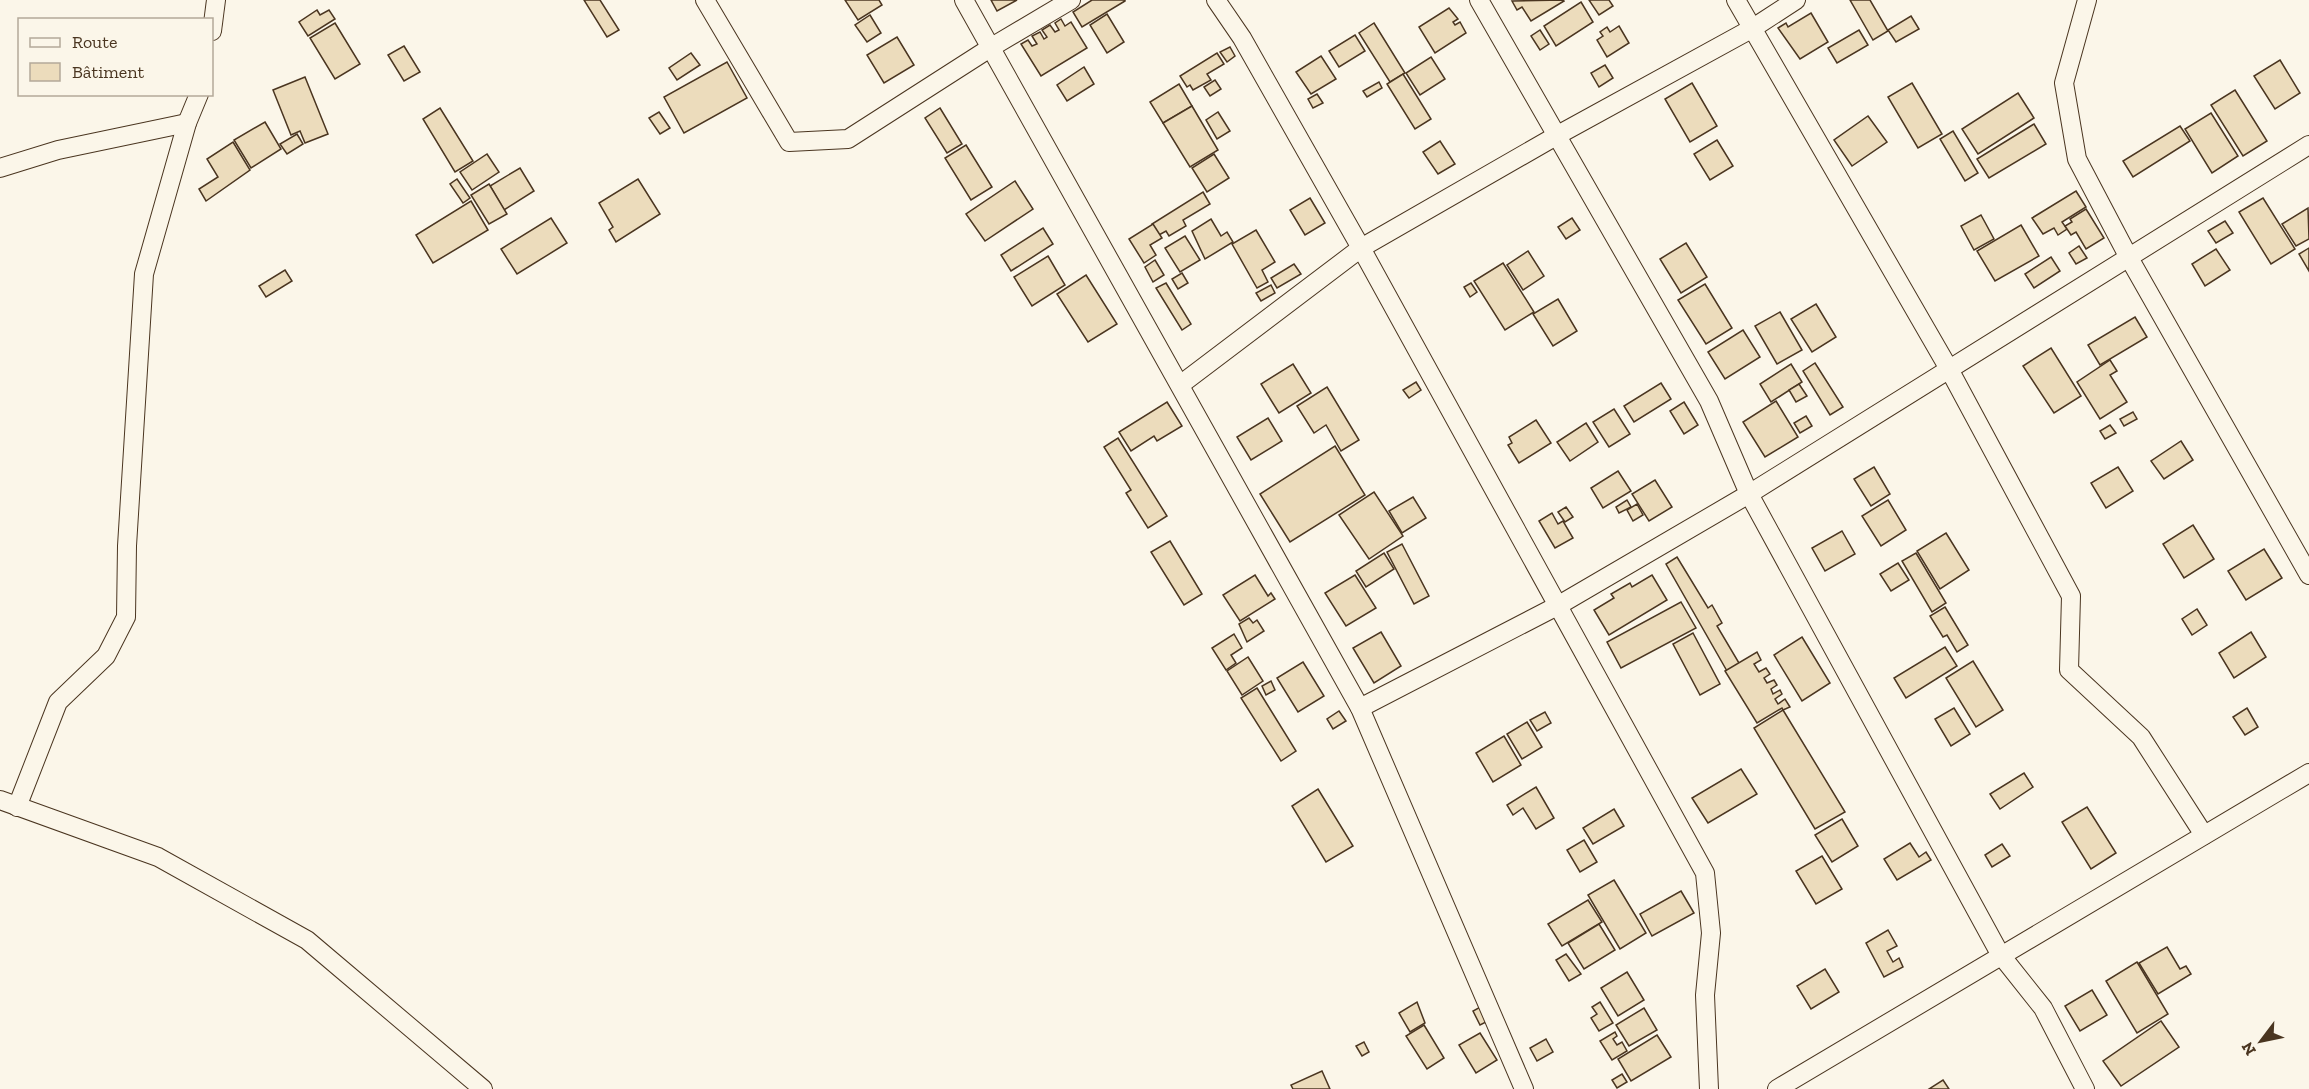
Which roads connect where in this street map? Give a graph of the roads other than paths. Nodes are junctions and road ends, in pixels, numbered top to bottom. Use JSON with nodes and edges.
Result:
{"nodes":[{"id":1,"x":216,"y":0,"type":"edge"},
{"id":2,"x":705,"y":0,"type":"edge"},
{"id":3,"x":964,"y":0,"type":"edge"},
{"id":4,"x":1071,"y":0,"type":"edge"},
{"id":5,"x":1216,"y":0,"type":"edge"},
{"id":6,"x":1479,"y":0,"type":"edge"},
{"id":7,"x":1736,"y":0,"type":"edge"},
{"id":8,"x":1796,"y":0,"type":"edge"},
{"id":9,"x":2086,"y":0,"type":"edge"},
{"id":10,"x":213,"y":23,"type":"edge"},
{"id":11,"x":1753,"y":28,"type":"junction"},
{"id":12,"x":990,"y":48,"type":"junction"},
{"id":13,"x":198,"y":96,"type":"edge"},
{"id":14,"x":188,"y":123,"type":"junction"},
{"id":15,"x":1556,"y":136,"type":"junction"},
{"id":16,"x":2309,"y":145,"type":"edge"},
{"id":17,"x":0,"y":168,"type":"edge"},
{"id":18,"x":1361,"y":248,"type":"junction"},
{"id":19,"x":2128,"y":256,"type":"junction"},
{"id":20,"x":1949,"y":369,"type":"junction"},
{"id":21,"x":1180,"y":385,"type":"junction"},
{"id":22,"x":1749,"y":494,"type":"junction"},
{"id":23,"x":2309,"y":575,"type":"edge"},
{"id":24,"x":1559,"y":606,"type":"junction"},
{"id":25,"x":1360,"y":708,"type":"junction"},
{"id":26,"x":2309,"y":773,"type":"edge"},
{"id":27,"x":0,"y":800,"type":"edge"},
{"id":28,"x":17,"y":807,"type":"junction"},
{"id":29,"x":2204,"y":835,"type":"junction"},
{"id":30,"x":2000,"y":954,"type":"junction"},
{"id":31,"x":483,"y":1089,"type":"edge"},
{"id":32,"x":1524,"y":1089,"type":"edge"},
{"id":33,"x":1709,"y":1089,"type":"edge"},
{"id":34,"x":1777,"y":1089,"type":"edge"},
{"id":35,"x":2085,"y":1089,"type":"edge"}],
"edges":[{"from":1,"to":10,"type":"street"},
{"from":2,"to":12,"type":"street"},
{"from":3,"to":12,"type":"street"},
{"from":4,"to":12,"type":"street"},
{"from":5,"to":18,"type":"street"},
{"from":6,"to":15,"type":"street"},
{"from":7,"to":11,"type":"street"},
{"from":8,"to":11,"type":"street"},
{"from":9,"to":19,"type":"street"},
{"from":11,"to":15,"type":"street"},
{"from":11,"to":20,"type":"street"},
{"from":12,"to":21,"type":"street"},
{"from":13,"to":14,"type":"street"},
{"from":14,"to":17,"type":"street"},
{"from":14,"to":28,"type":"street"},
{"from":15,"to":18,"type":"street"},
{"from":15,"to":22,"type":"street"},
{"from":16,"to":19,"type":"street"},
{"from":18,"to":21,"type":"street"},
{"from":18,"to":24,"type":"street"},
{"from":19,"to":20,"type":"street"},
{"from":19,"to":23,"type":"street"},
{"from":20,"to":22,"type":"street"},
{"from":20,"to":29,"type":"street"},
{"from":21,"to":25,"type":"street"},
{"from":22,"to":24,"type":"street"},
{"from":22,"to":30,"type":"street"},
{"from":24,"to":25,"type":"street"},
{"from":24,"to":33,"type":"street"},
{"from":25,"to":32,"type":"street"},
{"from":26,"to":29,"type":"street"},
{"from":27,"to":28,"type":"street"},
{"from":28,"to":31,"type":"street"},
{"from":29,"to":30,"type":"street"},
{"from":30,"to":34,"type":"street"},
{"from":30,"to":35,"type":"street"}]}
